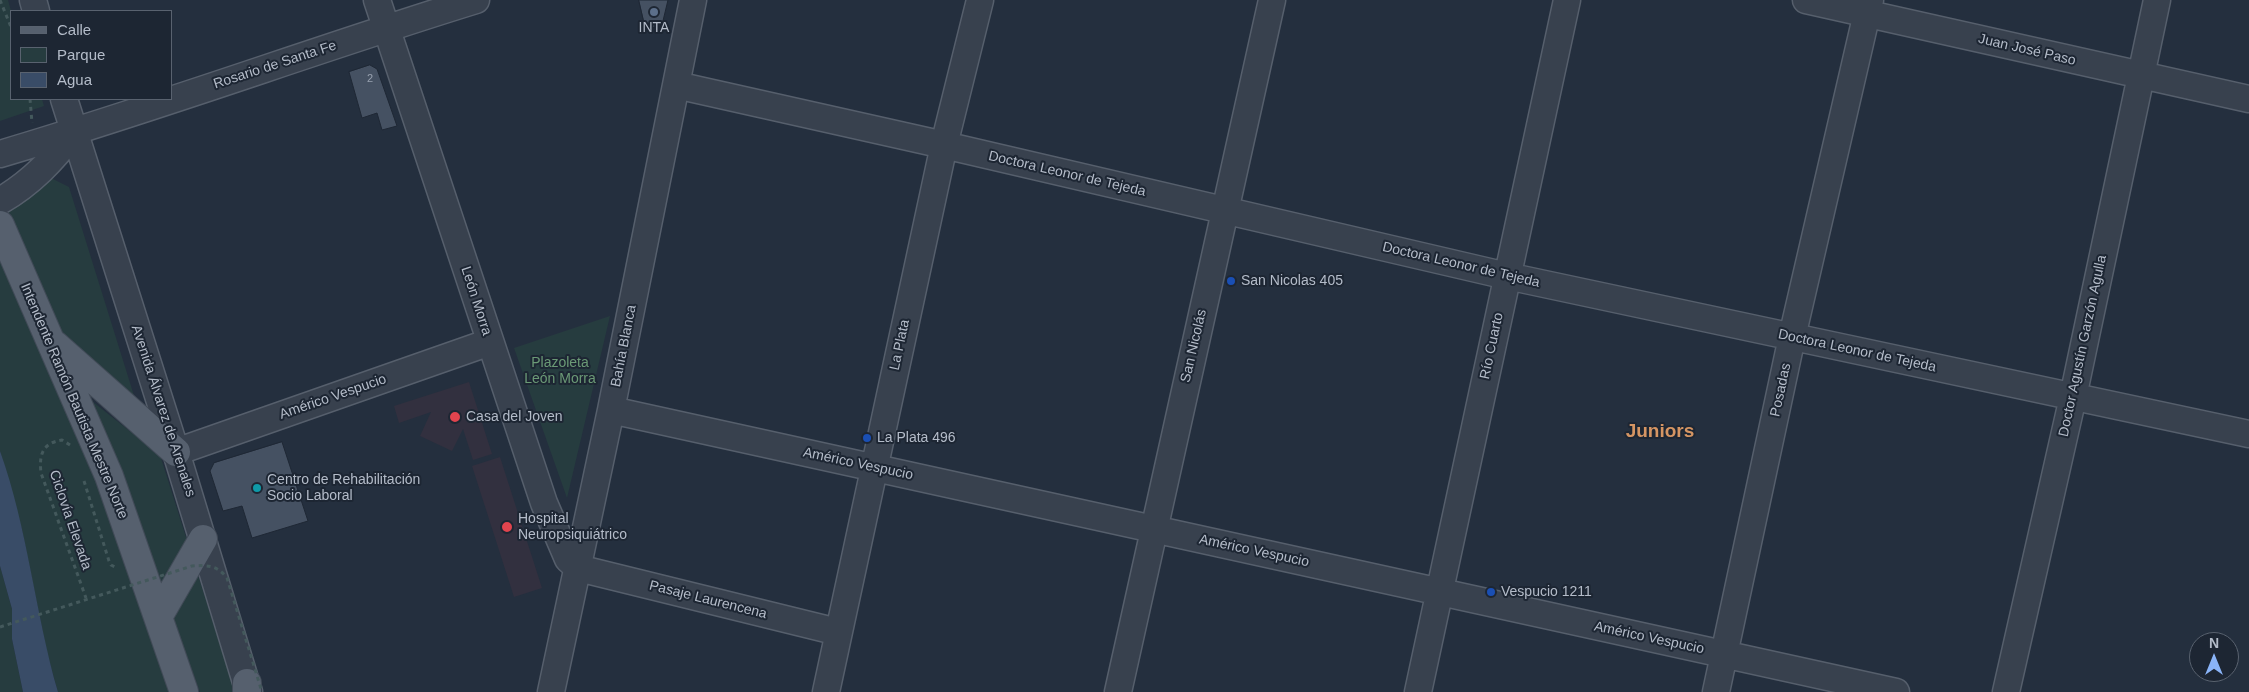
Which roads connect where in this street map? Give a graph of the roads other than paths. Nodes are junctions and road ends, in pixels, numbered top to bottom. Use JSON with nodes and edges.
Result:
{"nodes":[{"id":1,"x":377,"y":0,"type":"edge"},
{"id":2,"x":476,"y":0,"type":"edge"},
{"id":3,"x":693,"y":0,"type":"edge"},
{"id":4,"x":980,"y":0,"type":"edge"},
{"id":5,"x":1272,"y":0,"type":"edge"},
{"id":6,"x":1567,"y":0,"type":"edge"},
{"id":7,"x":1806,"y":0,"type":"edge"},
{"id":8,"x":2157,"y":0,"type":"edge"},
{"id":9,"x":1868,"y":7,"type":"edge"},
{"id":10,"x":386,"y":28,"type":"junction"},
{"id":11,"x":2140,"y":76,"type":"junction"},
{"id":12,"x":676,"y":86,"type":"junction"},
{"id":13,"x":172,"y":99,"type":"edge"},
{"id":14,"x":2249,"y":99,"type":"edge"},
{"id":15,"x":64,"y":100,"type":"edge"},
{"id":16,"x":170,"y":100,"type":"edge"},
{"id":17,"x":74,"y":132,"type":"junction"},
{"id":18,"x":944,"y":145,"type":"junction"},
{"id":19,"x":4,"y":152,"type":"edge"},
{"id":20,"x":0,"y":201,"type":"edge"},
{"id":21,"x":1224,"y":211,"type":"junction"},
{"id":22,"x":0,"y":225,"type":"edge"},
{"id":23,"x":1507,"y":276,"type":"junction"},
{"id":24,"x":1792,"y":337,"type":"junction"},
{"id":25,"x":48,"y":339,"type":"junction"},
{"id":26,"x":490,"y":342,"type":"junction"},
{"id":27,"x":2072,"y":397,"type":"junction"},
{"id":28,"x":611,"y":410,"type":"junction"},
{"id":29,"x":2249,"y":434,"type":"edge"},
{"id":30,"x":176,"y":452,"type":"junction"},
{"id":31,"x":873,"y":467,"type":"junction"},
{"id":32,"x":1153,"y":529,"type":"junction"},
{"id":33,"x":203,"y":539,"type":"junction"},
{"id":34,"x":578,"y":568,"type":"junction"},
{"id":35,"x":1440,"y":592,"type":"junction"},
{"id":36,"x":158,"y":617,"type":"junction"},
{"id":37,"x":838,"y":632,"type":"junction"},
{"id":38,"x":1724,"y":654,"type":"junction"},
{"id":39,"x":251,"y":690,"type":"edge"},
{"id":40,"x":184,"y":692,"type":"edge"},
{"id":41,"x":551,"y":692,"type":"edge"},
{"id":42,"x":826,"y":692,"type":"edge"},
{"id":43,"x":1118,"y":692,"type":"edge"},
{"id":44,"x":1418,"y":692,"type":"edge"},
{"id":45,"x":1716,"y":692,"type":"edge"},
{"id":46,"x":1896,"y":692,"type":"edge"},
{"id":47,"x":2006,"y":692,"type":"edge"}],
"edges":[{"from":1,"to":10,"type":"street","name":"León Morra"},
{"from":2,"to":10,"type":"street","name":"Rosario de Santa Fe"},
{"from":3,"to":12,"type":"street","name":"Bahía Blanca"},
{"from":4,"to":18,"type":"street","name":"La Plata"},
{"from":5,"to":21,"type":"street","name":"San Nicolás"},
{"from":6,"to":23,"type":"street","name":"Río Cuarto"},
{"from":7,"to":9,"type":"street","name":"Juan José Paso"},
{"from":8,"to":11,"type":"street","name":"Doctor Agustín Garzón Agulla"},
{"from":9,"to":11,"type":"street","name":"Juan José Paso"},
{"from":9,"to":24,"type":"street","name":"Posadas"},
{"from":10,"to":13,"type":"street","name":"Rosario de Santa Fe"},
{"from":10,"to":26,"type":"street","name":"León Morra"},
{"from":11,"to":14,"type":"street","name":"Juan José Paso"},
{"from":11,"to":27,"type":"street","name":"Doctor Agustín Garzón Agulla"},
{"from":12,"to":18,"type":"street","name":"Doctora Leonor de Tejeda"},
{"from":12,"to":28,"type":"street","name":"Bahía Blanca"},
{"from":15,"to":17,"type":"street","name":"Avenida Álvarez de Arenales"},
{"from":16,"to":17,"type":"street","name":"Rosario de Santa Fe"},
{"from":17,"to":19,"type":"street","name":"Rosario de Santa Fe"},
{"from":17,"to":20,"type":"street"},
{"from":17,"to":30,"type":"street","name":"Avenida Álvarez de Arenales"},
{"from":18,"to":21,"type":"street","name":"Doctora Leonor de Tejeda"},
{"from":18,"to":31,"type":"street","name":"La Plata"},
{"from":21,"to":23,"type":"street","name":"Doctora Leonor de Tejeda"},
{"from":21,"to":32,"type":"street","name":"San Nicolás"},
{"from":22,"to":25,"type":"main road","name":"Intendente Ramón Bautista Mestre Norte"},
{"from":23,"to":24,"type":"street","name":"Doctora Leonor de Tejeda"},
{"from":23,"to":35,"type":"street","name":"Río Cuarto"},
{"from":24,"to":27,"type":"street","name":"Doctora Leonor de Tejeda"},
{"from":24,"to":38,"type":"street","name":"Posadas"},
{"from":25,"to":30,"type":"main road"},
{"from":25,"to":36,"type":"main road","name":"Intendente Ramón Bautista Mestre Norte"},
{"from":26,"to":30,"type":"street","name":"Américo Vespucio"},
{"from":26,"to":34,"type":"street","name":"León Morra"},
{"from":27,"to":29,"type":"street","name":"Doctora Leonor de Tejeda"},
{"from":27,"to":47,"type":"street","name":"Doctor Agustín Garzón Agulla"},
{"from":28,"to":31,"type":"street","name":"Américo Vespucio"},
{"from":28,"to":34,"type":"street","name":"Bahía Blanca"},
{"from":30,"to":33,"type":"street","name":"Avenida Álvarez de Arenales"},
{"from":31,"to":32,"type":"street","name":"Américo Vespucio"},
{"from":31,"to":37,"type":"street","name":"La Plata"},
{"from":32,"to":35,"type":"street","name":"Américo Vespucio"},
{"from":32,"to":43,"type":"street","name":"San Nicolás"},
{"from":33,"to":36,"type":"main road"},
{"from":33,"to":39,"type":"street","name":"Avenida Álvarez de Arenales"},
{"from":34,"to":37,"type":"street","name":"Pasaje Laurencena"},
{"from":34,"to":41,"type":"street","name":"Bahía Blanca"},
{"from":35,"to":38,"type":"street","name":"Américo Vespucio"},
{"from":35,"to":44,"type":"street","name":"Río Cuarto"},
{"from":36,"to":40,"type":"main road","name":"Intendente Ramón Bautista Mestre Norte"},
{"from":37,"to":42,"type":"street","name":"La Plata"},
{"from":38,"to":45,"type":"street","name":"Posadas"},
{"from":38,"to":46,"type":"street","name":"Américo Vespucio"}]}
